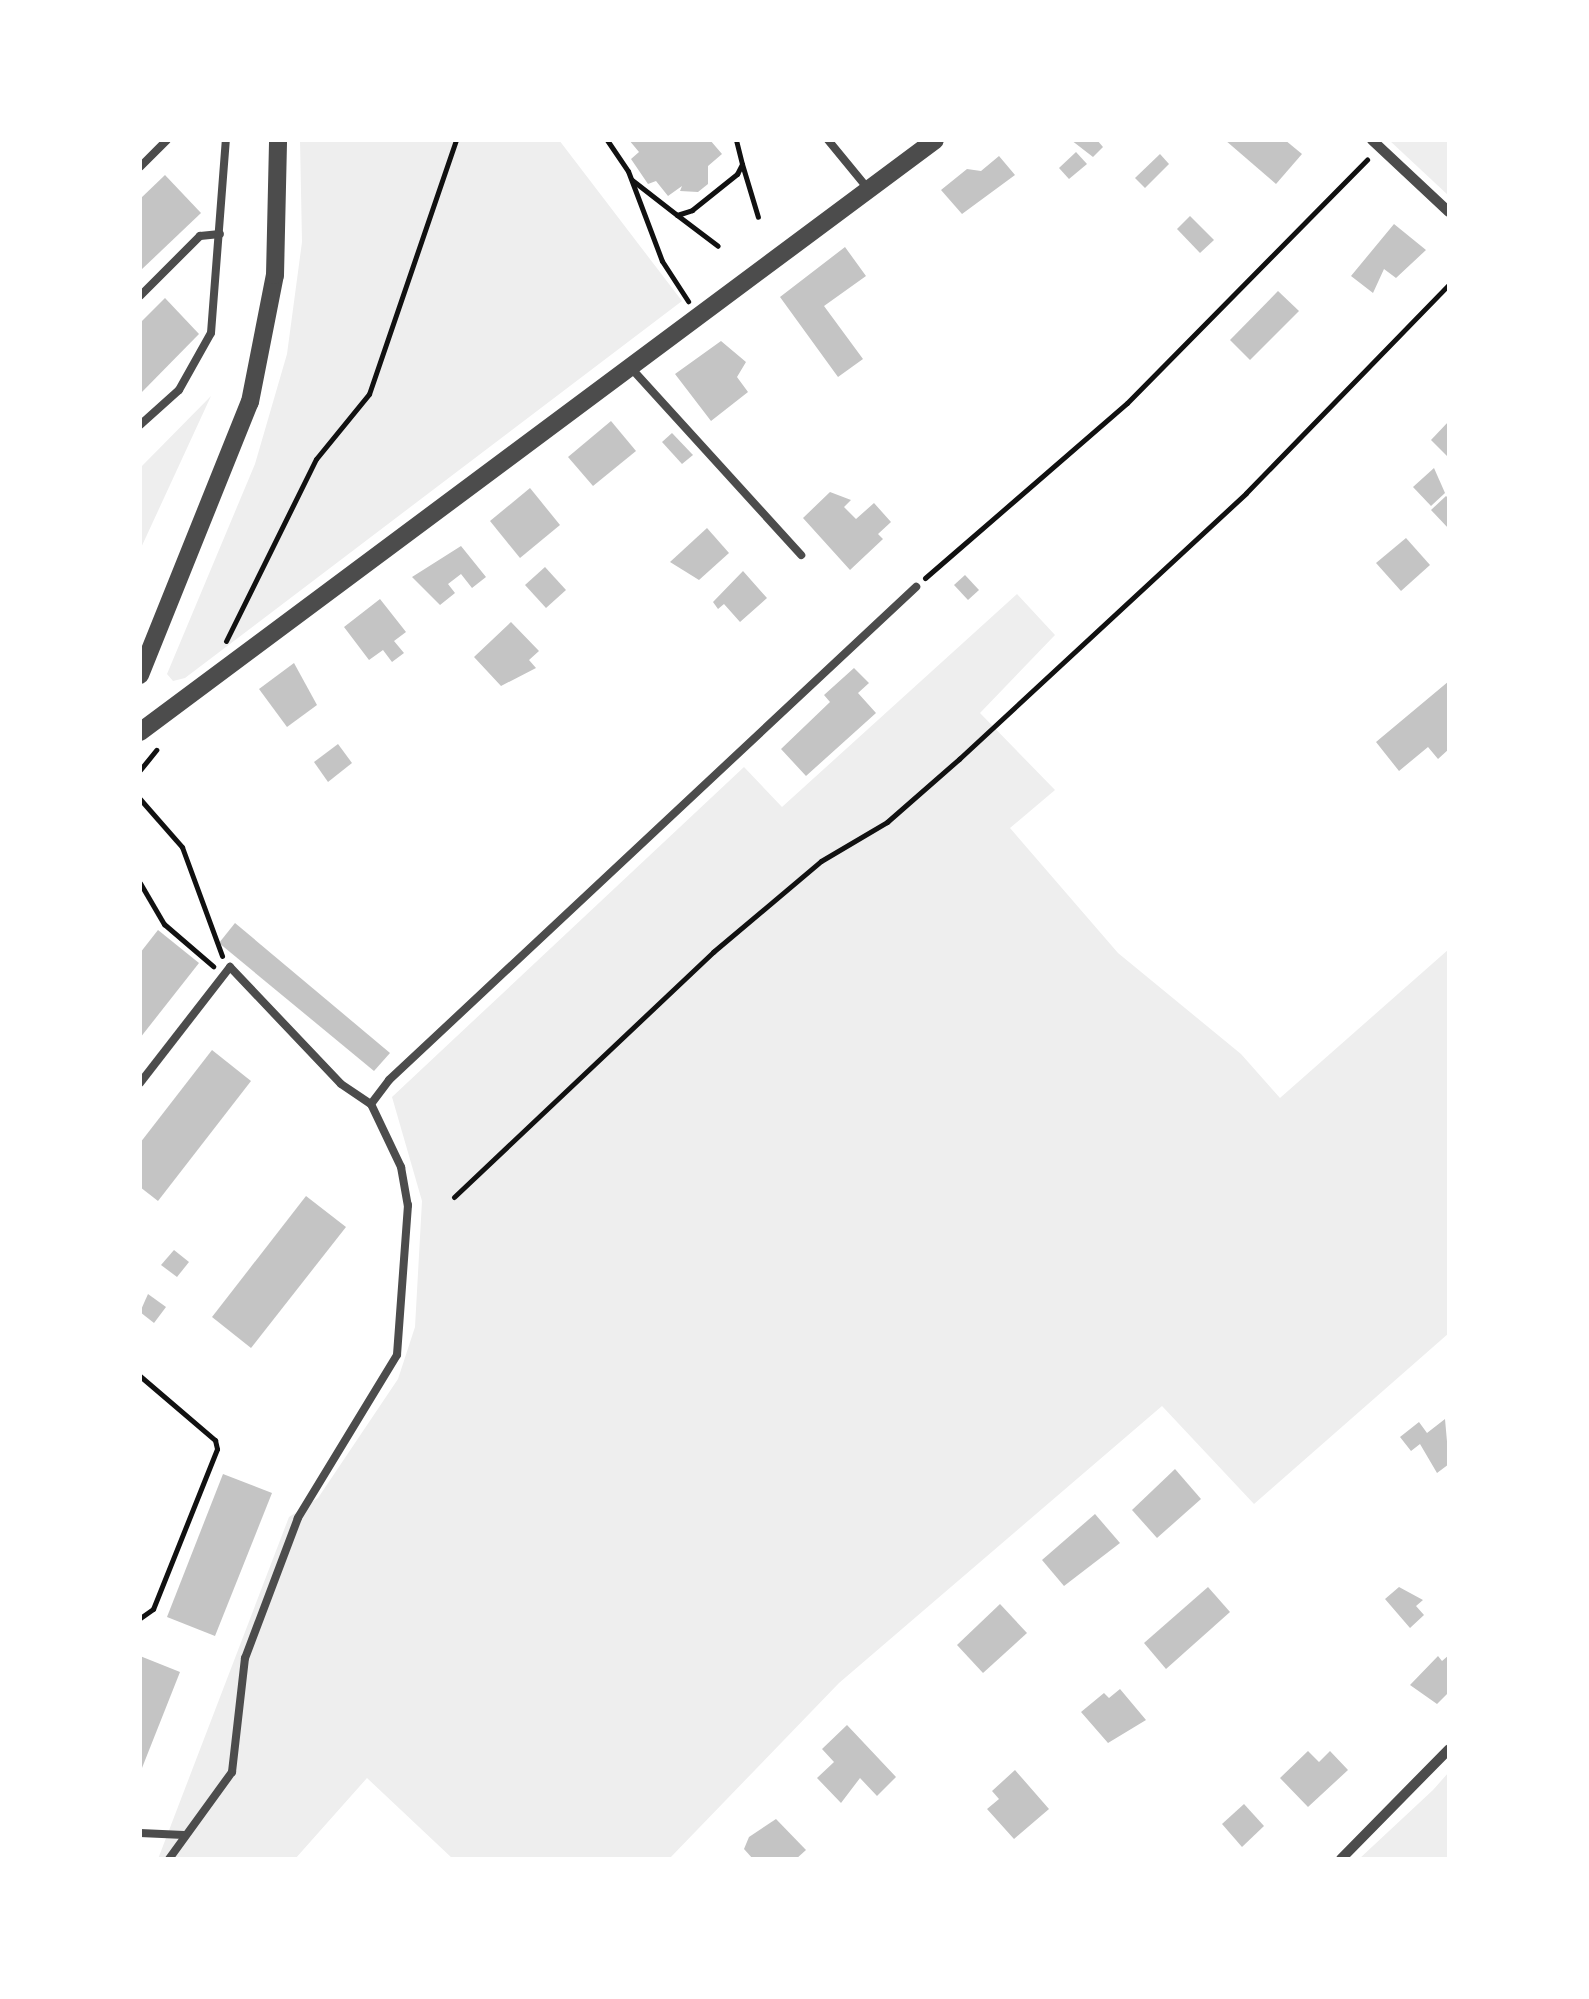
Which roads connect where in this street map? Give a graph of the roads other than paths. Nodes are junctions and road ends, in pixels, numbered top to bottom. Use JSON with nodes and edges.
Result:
{"nodes":[{"id":1,"x":167,"y":140,"type":"edge"},
{"id":2,"x":226,"y":140,"type":"edge"},
{"id":3,"x":278,"y":140,"type":"edge"},
{"id":4,"x":828,"y":140,"type":"edge"},
{"id":5,"x":935,"y":140,"type":"edge"},
{"id":6,"x":1375,"y":143,"type":"edge"},
{"id":7,"x":140,"y":167,"type":"edge"},
{"id":8,"x":869,"y":190,"type":"junction"},
{"id":9,"x":1449,"y":212,"type":"edge"},
{"id":10,"x":220,"y":234,"type":"junction"},
{"id":11,"x":140,"y":296,"type":"edge"},
{"id":12,"x":632,"y":368,"type":"junction"},
{"id":13,"x":140,"y":425,"type":"edge"},
{"id":14,"x":801,"y":555,"type":"dead end"},
{"id":15,"x":916,"y":587,"type":"road end"},
{"id":16,"x":140,"y":675,"type":"edge"},
{"id":17,"x":140,"y":732,"type":"edge"},
{"id":18,"x":140,"y":1083,"type":"edge"},
{"id":19,"x":371,"y":1104,"type":"junction"},
{"id":20,"x":1449,"y":1749,"type":"edge"},
{"id":21,"x":140,"y":1833,"type":"edge"},
{"id":22,"x":184,"y":1836,"type":"junction"},
{"id":23,"x":168,"y":1859,"type":"edge"},
{"id":24,"x":1340,"y":1859,"type":"edge"}],
"edges":[{"from":1,"to":7,"type":"lane"},
{"from":2,"to":10,"type":"lane"},
{"from":3,"to":16,"type":"street"},
{"from":4,"to":8,"type":"lane"},
{"from":5,"to":8,"type":"street"},
{"from":6,"to":9,"type":"street"},
{"from":8,"to":12,"type":"street"},
{"from":10,"to":11,"type":"lane"},
{"from":10,"to":13,"type":"lane"},
{"from":12,"to":14,"type":"lane"},
{"from":12,"to":17,"type":"street"},
{"from":15,"to":19,"type":"lane"},
{"from":18,"to":19,"type":"lane"},
{"from":19,"to":22,"type":"lane"},
{"from":20,"to":24,"type":"street"},
{"from":21,"to":22,"type":"lane"},
{"from":22,"to":23,"type":"lane"}]}
